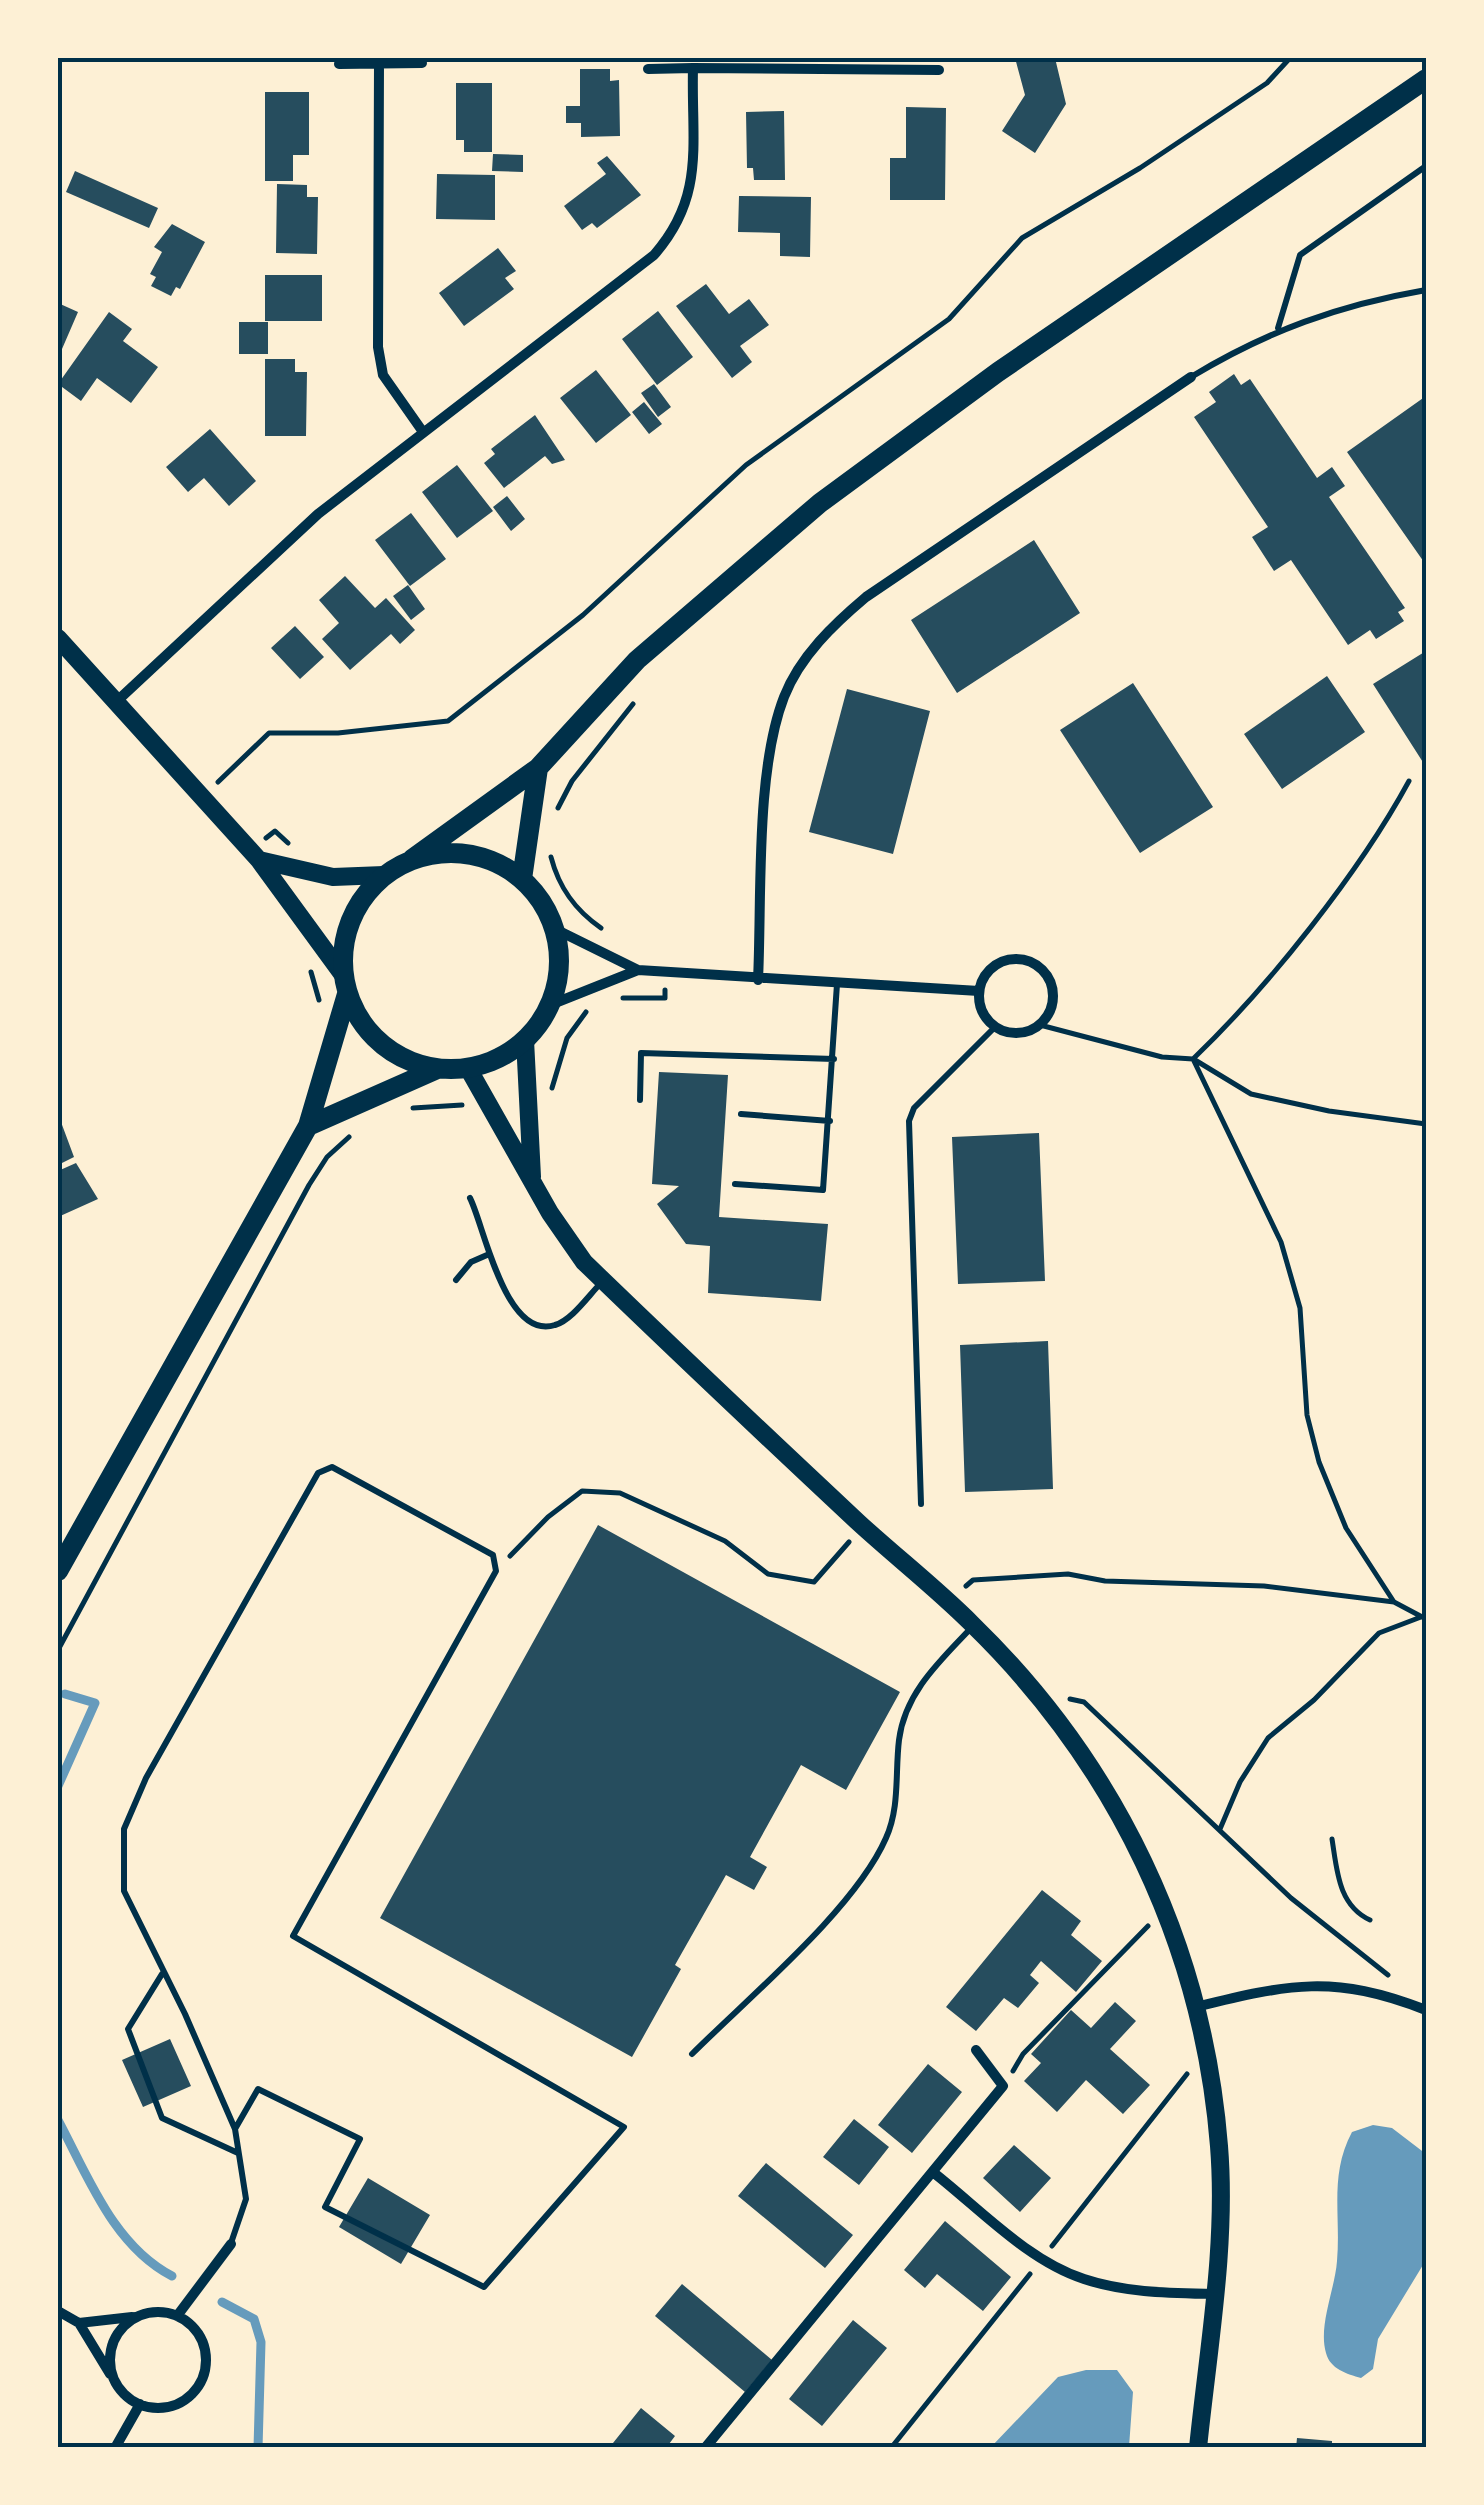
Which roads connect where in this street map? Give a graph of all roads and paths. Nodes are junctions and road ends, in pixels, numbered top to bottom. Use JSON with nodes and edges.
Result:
{"nodes":[{"id":1,"x":1290,"y":58,"type":"edge"},
{"id":2,"x":379,"y":63,"type":"junction"},
{"id":3,"x":422,"y":63,"type":"dead end"},
{"id":4,"x":862,"y":63,"type":"edge"},
{"id":5,"x":339,"y":64,"type":"dead end"},
{"id":6,"x":692,"y":68,"type":"junction"},
{"id":7,"x":648,"y":69,"type":"dead end"},
{"id":8,"x":938,"y":70,"type":"dead end"},
{"id":9,"x":1426,"y":79,"type":"edge"},
{"id":10,"x":1426,"y":166,"type":"edge"},
{"id":11,"x":1426,"y":290,"type":"edge"},
{"id":12,"x":1278,"y":329,"type":"junction"},
{"id":13,"x":1191,"y":377,"type":"joint"},
{"id":14,"x":423,"y":432,"type":"junction"},
{"id":15,"x":58,"y":638,"type":"edge"},
{"id":16,"x":638,"y":698,"type":"dead end"},
{"id":17,"x":116,"y":702,"type":"junction"},
{"id":18,"x":538,"y":768,"type":"junction"},
{"id":19,"x":1409,"y":781,"type":"dead end"},
{"id":20,"x":202,"y":798,"type":"junction"},
{"id":21,"x":554,"y":814,"type":"dead end"},
{"id":22,"x":549,"y":849,"type":"dead end"},
{"id":23,"x":412,"y":859,"type":"junction"},
{"id":24,"x":259,"y":860,"type":"junction"},
{"id":25,"x":384,"y":875,"type":"junction"},
{"id":26,"x":522,"y":878,"type":"junction"},
{"id":27,"x":555,"y":929,"type":"junction"},
{"id":28,"x":607,"y":932,"type":"dead end"},
{"id":29,"x":304,"y":958,"type":"dead end"},
{"id":30,"x":638,"y":970,"type":"junction"},
{"id":31,"x":666,"y":972,"type":"junction"},
{"id":32,"x":758,"y":980,"type":"junction"},
{"id":33,"x":837,"y":984,"type":"junction"},
{"id":34,"x":345,"y":985,"type":"junction"},
{"id":35,"x":979,"y":991,"type":"junction"},
{"id":36,"x":621,"y":998,"type":"dead end"},
{"id":37,"x":550,"y":1005,"type":"junction"},
{"id":38,"x":319,"y":1009,"type":"dead end"},
{"id":39,"x":588,"y":1010,"type":"dead end"},
{"id":40,"x":1040,"y":1025,"type":"junction"},
{"id":41,"x":995,"y":1027,"type":"junction"},
{"id":42,"x":526,"y":1040,"type":"junction"},
{"id":43,"x":834,"y":1059,"type":"junction"},
{"id":44,"x":1193,"y":1059,"type":"junction"},
{"id":45,"x":468,"y":1068,"type":"junction"},
{"id":46,"x":437,"y":1069,"type":"junction"},
{"id":47,"x":640,"y":1100,"type":"dead end"},
{"id":48,"x":528,"y":1104,"type":"junction"},
{"id":49,"x":402,"y":1110,"type":"dead end"},
{"id":50,"x":742,"y":1114,"type":"dead end"},
{"id":51,"x":496,"y":1118,"type":"junction"},
{"id":52,"x":830,"y":1122,"type":"junction"},
{"id":53,"x":1426,"y":1124,"type":"edge"},
{"id":54,"x":308,"y":1126,"type":"junction"},
{"id":55,"x":359,"y":1130,"type":"dead end"},
{"id":56,"x":532,"y":1182,"type":"junction"},
{"id":57,"x":736,"y":1184,"type":"dead end"},
{"id":58,"x":470,"y":1198,"type":"dead end"},
{"id":59,"x":487,"y":1256,"type":"junction"},
{"id":60,"x":456,"y":1280,"type":"dead end"},
{"id":61,"x":604,"y":1280,"type":"junction"},
{"id":62,"x":921,"y":1504,"type":"dead end"},
{"id":63,"x":863,"y":1527,"type":"junction"},
{"id":64,"x":496,"y":1570,"type":"junction"},
{"id":65,"x":58,"y":1571,"type":"edge"},
{"id":66,"x":946,"y":1600,"type":"junction"},
{"id":67,"x":1394,"y":1602,"type":"junction"},
{"id":68,"x":1424,"y":1618,"type":"edge"},
{"id":69,"x":974,"y":1625,"type":"junction"},
{"id":70,"x":58,"y":1650,"type":"edge"},
{"id":71,"x":1032,"y":1692,"type":"junction"},
{"id":72,"x":1220,"y":1829,"type":"junction"},
{"id":73,"x":1332,"y":1838,"type":"dead end"},
{"id":74,"x":1370,"y":1920,"type":"dead end"},
{"id":75,"x":1131,"y":1944,"type":"dead end"},
{"id":76,"x":162,"y":1974,"type":"junction"},
{"id":77,"x":1399,"y":1984,"type":"dead end"},
{"id":78,"x":1196,"y":2007,"type":"junction"},
{"id":79,"x":1426,"y":2010,"type":"edge"},
{"id":80,"x":976,"y":2050,"type":"dead end"},
{"id":81,"x":692,"y":2054,"type":"dead end"},
{"id":82,"x":1003,"y":2086,"type":"junction"},
{"id":83,"x":235,"y":2129,"type":"junction"},
{"id":84,"x":239,"y":2153,"type":"junction"},
{"id":85,"x":934,"y":2172,"type":"junction"},
{"id":86,"x":231,"y":2244,"type":"joint"},
{"id":87,"x":1214,"y":2294,"type":"junction"},
{"id":88,"x":58,"y":2311,"type":"edge"},
{"id":89,"x":140,"y":2316,"type":"junction"},
{"id":90,"x":176,"y":2316,"type":"junction"},
{"id":91,"x":79,"y":2324,"type":"junction"},
{"id":92,"x":114,"y":2378,"type":"junction"},
{"id":93,"x":140,"y":2404,"type":"junction"},
{"id":94,"x":115,"y":2448,"type":"edge"},
{"id":95,"x":705,"y":2448,"type":"edge"},
{"id":96,"x":1198,"y":2448,"type":"edge"}],
"edges":[{"from":1,"to":20,"type":"path"},
{"from":2,"to":3,"type":"street"},
{"from":2,"to":5,"type":"street"},
{"from":2,"to":14,"type":"street"},
{"from":4,"to":6,"type":"street"},
{"from":4,"to":8,"type":"street"},
{"from":6,"to":7,"type":"street"},
{"from":6,"to":14,"type":"street"},
{"from":9,"to":18,"type":"main road"},
{"from":10,"to":12,"type":"lane"},
{"from":11,"to":12,"type":"lane"},
{"from":12,"to":13,"type":"lane"},
{"from":13,"to":32,"type":"street"},
{"from":14,"to":17,"type":"street"},
{"from":15,"to":17,"type":"street"},
{"from":16,"to":21,"type":"path"},
{"from":17,"to":20,"type":"street"},
{"from":18,"to":23,"type":"main road"},
{"from":18,"to":26,"type":"main road"},
{"from":19,"to":44,"type":"path"},
{"from":20,"to":24,"type":"street"},
{"from":22,"to":28,"type":"path"},
{"from":23,"to":25,"type":"main road"},
{"from":23,"to":26,"type":"main road"},
{"from":24,"to":25,"type":"street"},
{"from":24,"to":34,"type":"street"},
{"from":25,"to":34,"type":"main road"},
{"from":26,"to":27,"type":"main road"},
{"from":27,"to":30,"type":"street"},
{"from":27,"to":37,"type":"main road"},
{"from":29,"to":38,"type":"path"},
{"from":30,"to":31,"type":"street"},
{"from":30,"to":37,"type":"street"},
{"from":31,"to":32,"type":"street"},
{"from":31,"to":36,"type":"path"},
{"from":32,"to":33,"type":"street"},
{"from":33,"to":35,"type":"street"},
{"from":33,"to":43,"type":"lane"},
{"from":34,"to":46,"type":"main road"},
{"from":34,"to":54,"type":"main road"},
{"from":35,"to":40,"type":"street"},
{"from":35,"to":41,"type":"street"},
{"from":37,"to":42,"type":"main road"},
{"from":39,"to":48,"type":"path"},
{"from":40,"to":41,"type":"street"},
{"from":40,"to":44,"type":"path"},
{"from":41,"to":62,"type":"lane"},
{"from":42,"to":45,"type":"main road"},
{"from":42,"to":48,"type":"street"},
{"from":43,"to":47,"type":"lane"},
{"from":43,"to":52,"type":"lane"},
{"from":44,"to":53,"type":"path"},
{"from":44,"to":67,"type":"path"},
{"from":45,"to":46,"type":"main road"},
{"from":45,"to":51,"type":"street"},
{"from":46,"to":54,"type":"main road"},
{"from":48,"to":56,"type":"street"},
{"from":49,"to":51,"type":"path"},
{"from":50,"to":52,"type":"lane"},
{"from":51,"to":56,"type":"street"},
{"from":52,"to":57,"type":"lane"},
{"from":54,"to":65,"type":"main road"},
{"from":55,"to":70,"type":"path"},
{"from":56,"to":61,"type":"street"},
{"from":58,"to":59,"type":"lane"},
{"from":59,"to":60,"type":"lane"},
{"from":59,"to":61,"type":"lane"},
{"from":61,"to":63,"type":"street"},
{"from":63,"to":64,"type":"path"},
{"from":63,"to":66,"type":"street"},
{"from":64,"to":76,"type":"lane"},
{"from":64,"to":83,"type":"lane"},
{"from":66,"to":67,"type":"path"},
{"from":66,"to":69,"type":"street"},
{"from":67,"to":68,"type":"path"},
{"from":68,"to":72,"type":"path"},
{"from":69,"to":71,"type":"street"},
{"from":69,"to":81,"type":"lane"},
{"from":71,"to":72,"type":"path"},
{"from":71,"to":78,"type":"street"},
{"from":72,"to":77,"type":"path"},
{"from":73,"to":74,"type":"path"},
{"from":75,"to":82,"type":"path"},
{"from":76,"to":83,"type":"lane"},
{"from":76,"to":84,"type":"lane"},
{"from":78,"to":79,"type":"street"},
{"from":78,"to":87,"type":"street"},
{"from":80,"to":82,"type":"street"},
{"from":82,"to":85,"type":"street"},
{"from":83,"to":84,"type":"lane"},
{"from":84,"to":86,"type":"lane"},
{"from":85,"to":87,"type":"street"},
{"from":85,"to":95,"type":"street"},
{"from":86,"to":90,"type":"street"},
{"from":87,"to":96,"type":"street"},
{"from":88,"to":91,"type":"street"},
{"from":89,"to":90,"type":"street"},
{"from":89,"to":91,"type":"street"},
{"from":89,"to":92,"type":"street"},
{"from":90,"to":93,"type":"street"},
{"from":91,"to":92,"type":"street"},
{"from":92,"to":93,"type":"street"},
{"from":93,"to":94,"type":"street"}]}
